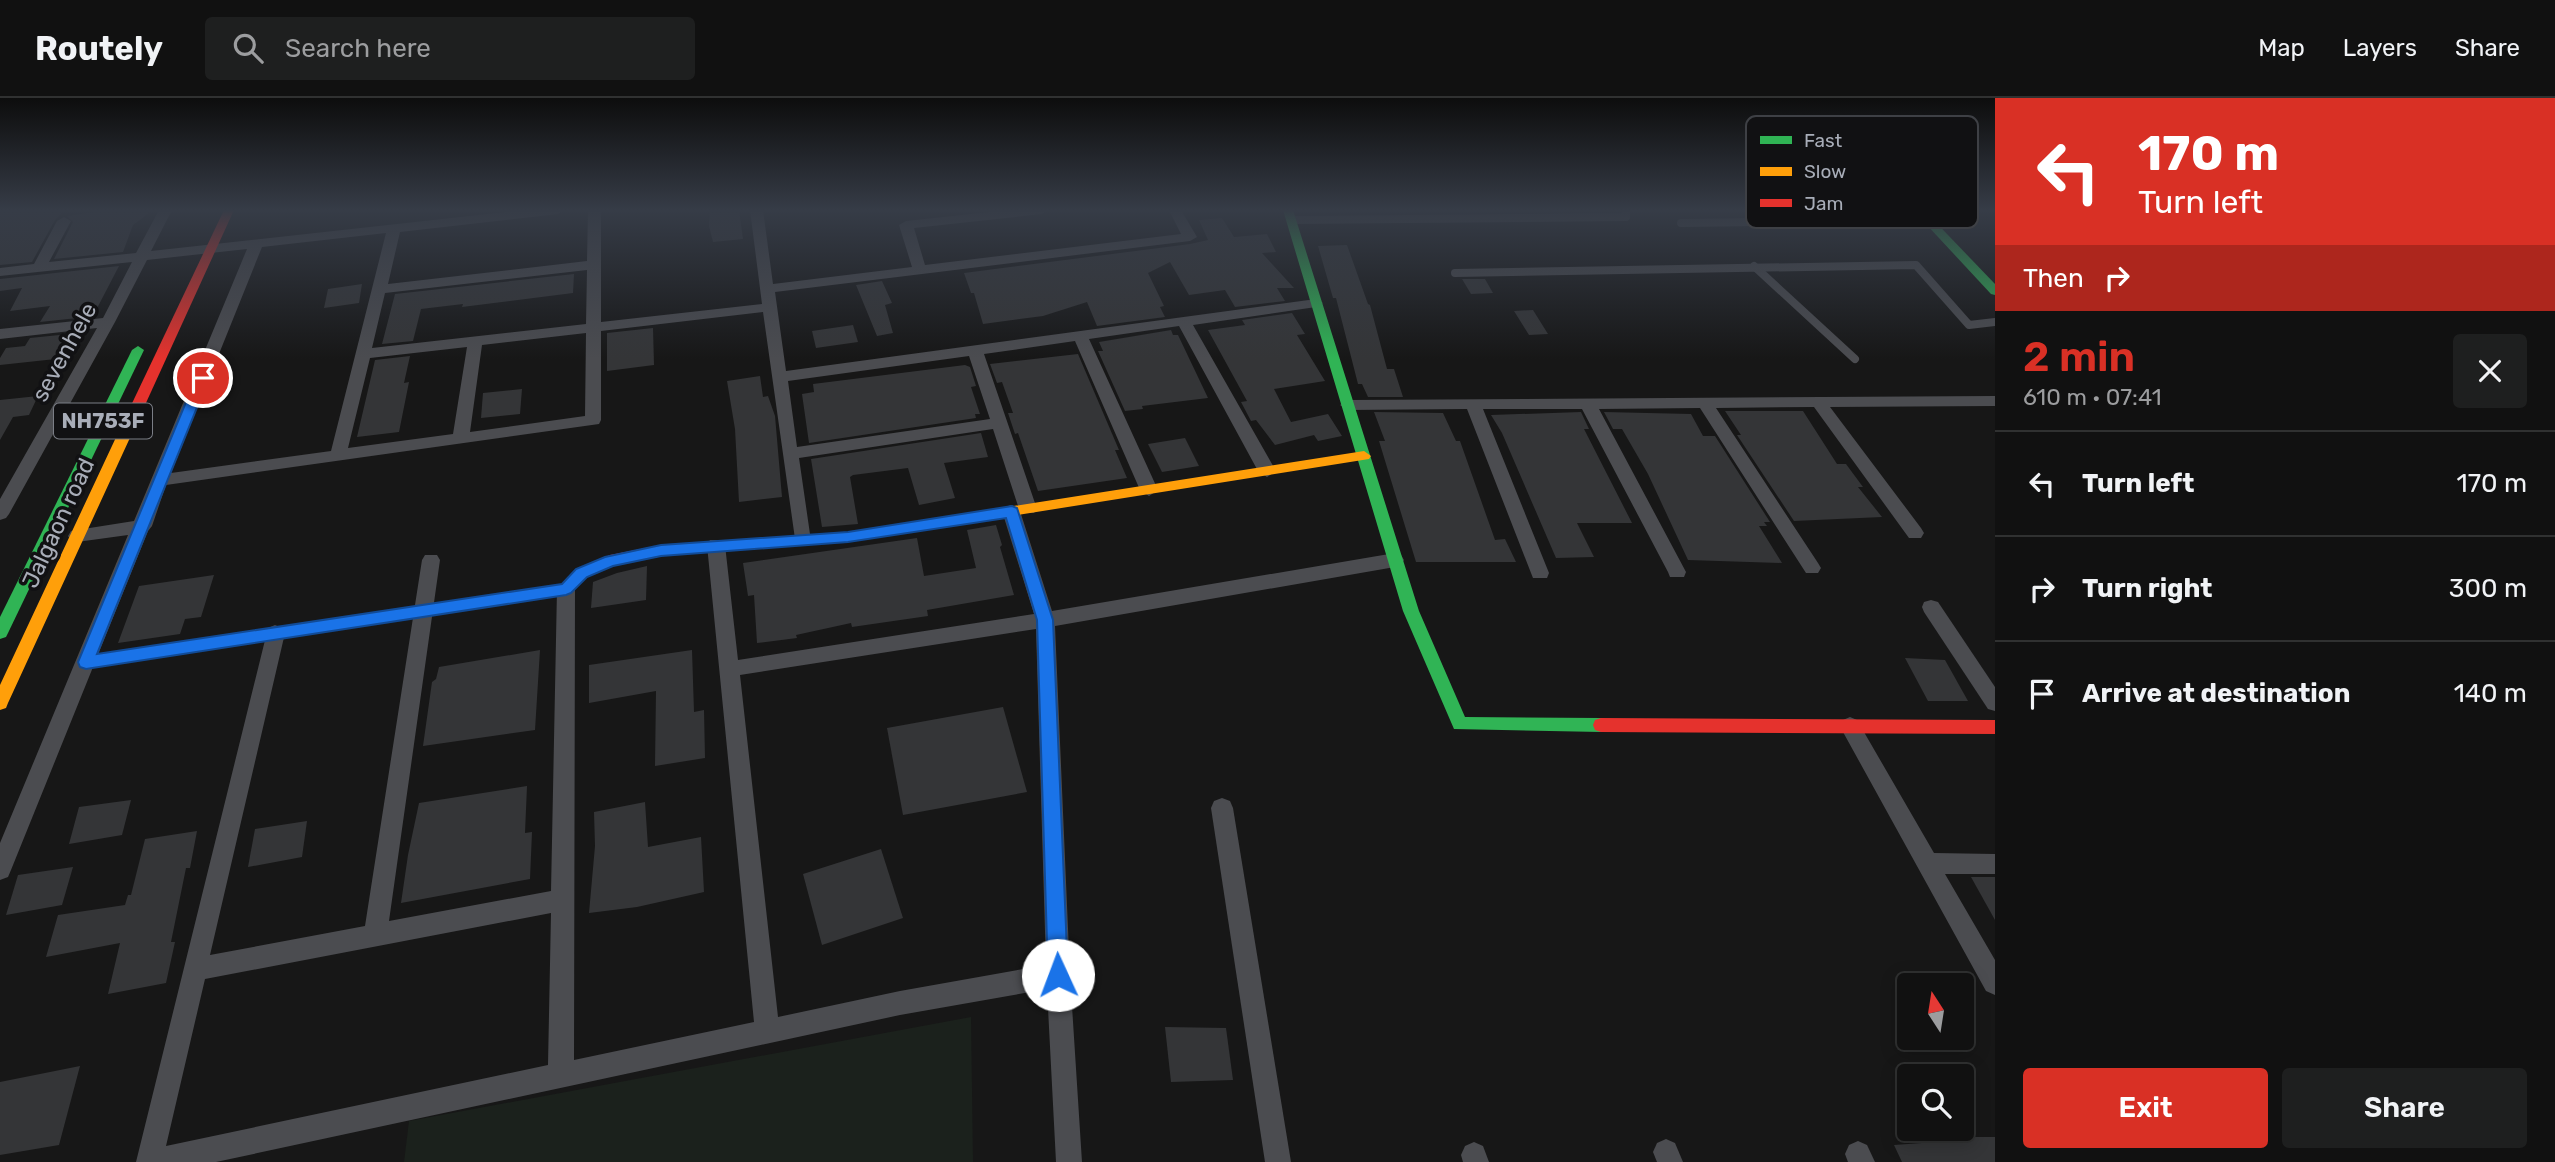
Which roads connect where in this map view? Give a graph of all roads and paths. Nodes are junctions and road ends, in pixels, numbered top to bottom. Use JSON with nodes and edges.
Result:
{"nodes":[{"id":1,"x":43,"y":260,"type":"edge"},
{"id":2,"x":116,"y":260,"type":"edge"},
{"id":3,"x":139,"y":260,"type":"edge"},
{"id":4,"x":206,"y":260,"type":"edge"},
{"id":5,"x":250,"y":260,"type":"edge"},
{"id":6,"x":386,"y":260,"type":"edge"},
{"id":7,"x":594,"y":260,"type":"edge"},
{"id":8,"x":763,"y":260,"type":"edge"},
{"id":9,"x":917,"y":260,"type":"edge"},
{"id":10,"x":1010,"y":260,"type":"edge"},
{"id":11,"x":1303,"y":260,"type":"edge"},
{"id":12,"x":1969,"y":260,"type":"edge"},
{"id":13,"x":594,"y":265,"type":"junction"},
{"id":14,"x":1754,"y":267,"type":"junction"},
{"id":15,"x":39,"y":268,"type":"junction"},
{"id":16,"x":920,"y":271,"type":"junction"},
{"id":17,"x":0,"y":272,"type":"edge"},
{"id":18,"x":1455,"y":273,"type":"dead end"},
{"id":19,"x":379,"y":289,"type":"junction"},
{"id":20,"x":767,"y":289,"type":"junction"},
{"id":21,"x":1995,"y":291,"type":"edge"},
{"id":22,"x":1316,"y":303,"type":"junction"},
{"id":23,"x":770,"y":307,"type":"junction"},
{"id":24,"x":1995,"y":321,"type":"edge"},
{"id":25,"x":108,"y":322,"type":"junction"},
{"id":26,"x":1184,"y":322,"type":"junction"},
{"id":27,"x":593,"y":328,"type":"junction"},
{"id":28,"x":0,"y":334,"type":"edge"},
{"id":29,"x":1080,"y":336,"type":"junction"},
{"id":30,"x":143,"y":339,"type":"dead end"},
{"id":31,"x":475,"y":341,"type":"junction"},
{"id":32,"x":975,"y":351,"type":"junction"},
{"id":33,"x":363,"y":355,"type":"junction"},
{"id":34,"x":1855,"y":359,"type":"dead end"},
{"id":35,"x":779,"y":377,"type":"junction"},
{"id":36,"x":1995,"y":401,"type":"edge"},
{"id":37,"x":1818,"y":402,"type":"junction"},
{"id":38,"x":1705,"y":403,"type":"junction"},
{"id":39,"x":1588,"y":404,"type":"junction"},
{"id":40,"x":1348,"y":405,"type":"junction"},
{"id":41,"x":1473,"y":405,"type":"junction"},
{"id":42,"x":1000,"y":423,"type":"junction"},
{"id":43,"x":461,"y":439,"type":"junction"},
{"id":44,"x":790,"y":454,"type":"junction"},
{"id":45,"x":1364,"y":456,"type":"junction"},
{"id":46,"x":338,"y":457,"type":"junction"},
{"id":47,"x":1267,"y":471,"type":"junction"},
{"id":48,"x":161,"y":480,"type":"junction"},
{"id":49,"x":1149,"y":490,"type":"junction"},
{"id":50,"x":1020,"y":510,"type":"junction"},
{"id":51,"x":0,"y":514,"type":"edge"},
{"id":52,"x":143,"y":526,"type":"junction"},
{"id":53,"x":1915,"y":533,"type":"dead end"},
{"id":54,"x":77,"y":536,"type":"junction"},
{"id":55,"x":802,"y":541,"type":"junction"},
{"id":56,"x":716,"y":545,"type":"junction"},
{"id":57,"x":431,"y":560,"type":"dead end"},
{"id":58,"x":1395,"y":560,"type":"junction"},
{"id":59,"x":1812,"y":568,"type":"dead end"},
{"id":60,"x":1677,"y":572,"type":"dead end"},
{"id":61,"x":1540,"y":573,"type":"dead end"},
{"id":62,"x":566,"y":589,"type":"junction"},
{"id":63,"x":1931,"y":607,"type":"dead end"},
{"id":64,"x":425,"y":610,"type":"junction"},
{"id":65,"x":1045,"y":620,"type":"junction"},
{"id":66,"x":0,"y":633,"type":"edge"},
{"id":67,"x":275,"y":633,"type":"junction"},
{"id":68,"x":86,"y":662,"type":"junction"},
{"id":69,"x":729,"y":669,"type":"junction"},
{"id":70,"x":0,"y":703,"type":"edge"},
{"id":71,"x":1995,"y":703,"type":"edge"},
{"id":72,"x":1850,"y":726,"type":"junction"},
{"id":73,"x":1995,"y":727,"type":"edge"},
{"id":74,"x":1222,"y":808,"type":"dead end"},
{"id":75,"x":1927,"y":863,"type":"junction"},
{"id":76,"x":1995,"y":864,"type":"edge"},
{"id":77,"x":0,"y":870,"type":"edge"},
{"id":78,"x":562,"y":900,"type":"junction"},
{"id":79,"x":375,"y":935,"type":"junction"},
{"id":80,"x":195,"y":969,"type":"junction"},
{"id":81,"x":1058,"y":975,"type":"junction"},
{"id":82,"x":1995,"y":983,"type":"edge"},
{"id":83,"x":767,"y":1031,"type":"junction"},
{"id":84,"x":561,"y":1075,"type":"junction"},
{"id":85,"x":216,"y":1155,"type":"edge"},
{"id":86,"x":151,"y":1162,"type":"edge"},
{"id":87,"x":1069,"y":1162,"type":"edge"},
{"id":88,"x":1278,"y":1162,"type":"edge"}],
"edges":[{"from":1,"to":15,"type":"street"},
{"from":2,"to":15,"type":"street"},
{"from":3,"to":25,"type":"street","name":"sevenhele"},
{"from":4,"to":54,"type":"main road","name":"Jalgaon road","number":"NH753F"},
{"from":5,"to":48,"type":"street"},
{"from":6,"to":19,"type":"street"},
{"from":7,"to":13,"type":"street"},
{"from":8,"to":20,"type":"street"},
{"from":9,"to":16,"type":"street"},
{"from":10,"to":16,"type":"street"},
{"from":11,"to":22,"type":"main road"},
{"from":12,"to":21,"type":"main road"},
{"from":13,"to":19,"type":"street"},
{"from":13,"to":27,"type":"street"},
{"from":14,"to":18,"type":"lane"},
{"from":14,"to":24,"type":"lane"},
{"from":14,"to":34,"type":"lane"},
{"from":15,"to":17,"type":"street"},
{"from":16,"to":20,"type":"street"},
{"from":19,"to":33,"type":"street"},
{"from":20,"to":23,"type":"street"},
{"from":22,"to":26,"type":"street"},
{"from":22,"to":40,"type":"main road"},
{"from":23,"to":27,"type":"street"},
{"from":23,"to":35,"type":"street"},
{"from":25,"to":28,"type":"street"},
{"from":25,"to":51,"type":"street","name":"sevenhele"},
{"from":26,"to":29,"type":"street"},
{"from":26,"to":47,"type":"street"},
{"from":27,"to":31,"type":"street"},
{"from":27,"to":43,"type":"street"},
{"from":29,"to":32,"type":"street"},
{"from":29,"to":49,"type":"street"},
{"from":30,"to":66,"type":"main road","name":"Jalgaon road","number":"NH753F"},
{"from":31,"to":33,"type":"street"},
{"from":31,"to":43,"type":"street"},
{"from":32,"to":35,"type":"street"},
{"from":32,"to":42,"type":"street"},
{"from":33,"to":46,"type":"street"},
{"from":35,"to":44,"type":"street"},
{"from":36,"to":37,"type":"street"},
{"from":37,"to":38,"type":"street"},
{"from":37,"to":53,"type":"street"},
{"from":38,"to":39,"type":"street"},
{"from":38,"to":59,"type":"street"},
{"from":39,"to":41,"type":"street"},
{"from":39,"to":60,"type":"street"},
{"from":40,"to":41,"type":"street"},
{"from":40,"to":45,"type":"main road"},
{"from":41,"to":61,"type":"street"},
{"from":42,"to":44,"type":"street"},
{"from":42,"to":50,"type":"street"},
{"from":43,"to":46,"type":"street"},
{"from":44,"to":55,"type":"street"},
{"from":45,"to":47,"type":"main road"},
{"from":45,"to":58,"type":"main road"},
{"from":46,"to":48,"type":"street"},
{"from":47,"to":49,"type":"main road"},
{"from":48,"to":52,"type":"street"},
{"from":49,"to":50,"type":"main road"},
{"from":50,"to":55,"type":"main road"},
{"from":50,"to":65,"type":"street"},
{"from":52,"to":54,"type":"street"},
{"from":52,"to":68,"type":"street"},
{"from":54,"to":70,"type":"main road","name":"Jalgaon road","number":"NH753F"},
{"from":55,"to":56,"type":"main road"},
{"from":56,"to":62,"type":"main road"},
{"from":56,"to":69,"type":"street"},
{"from":57,"to":64,"type":"street"},
{"from":58,"to":65,"type":"street"},
{"from":58,"to":72,"type":"main road"},
{"from":62,"to":64,"type":"main road"},
{"from":62,"to":78,"type":"street"},
{"from":63,"to":71,"type":"street"},
{"from":64,"to":67,"type":"main road"},
{"from":64,"to":79,"type":"street"},
{"from":65,"to":69,"type":"street"},
{"from":65,"to":81,"type":"street"},
{"from":67,"to":68,"type":"main road"},
{"from":67,"to":80,"type":"street"},
{"from":68,"to":77,"type":"street"},
{"from":69,"to":83,"type":"street"},
{"from":72,"to":73,"type":"main road"},
{"from":72,"to":75,"type":"street"},
{"from":74,"to":88,"type":"street"},
{"from":75,"to":76,"type":"street"},
{"from":75,"to":82,"type":"street"},
{"from":78,"to":79,"type":"street"},
{"from":78,"to":84,"type":"street"},
{"from":79,"to":80,"type":"street"},
{"from":80,"to":86,"type":"street"},
{"from":81,"to":83,"type":"street"},
{"from":81,"to":87,"type":"street"},
{"from":83,"to":84,"type":"street"},
{"from":84,"to":85,"type":"street"},
{"from":85,"to":86,"type":"street"}]}
